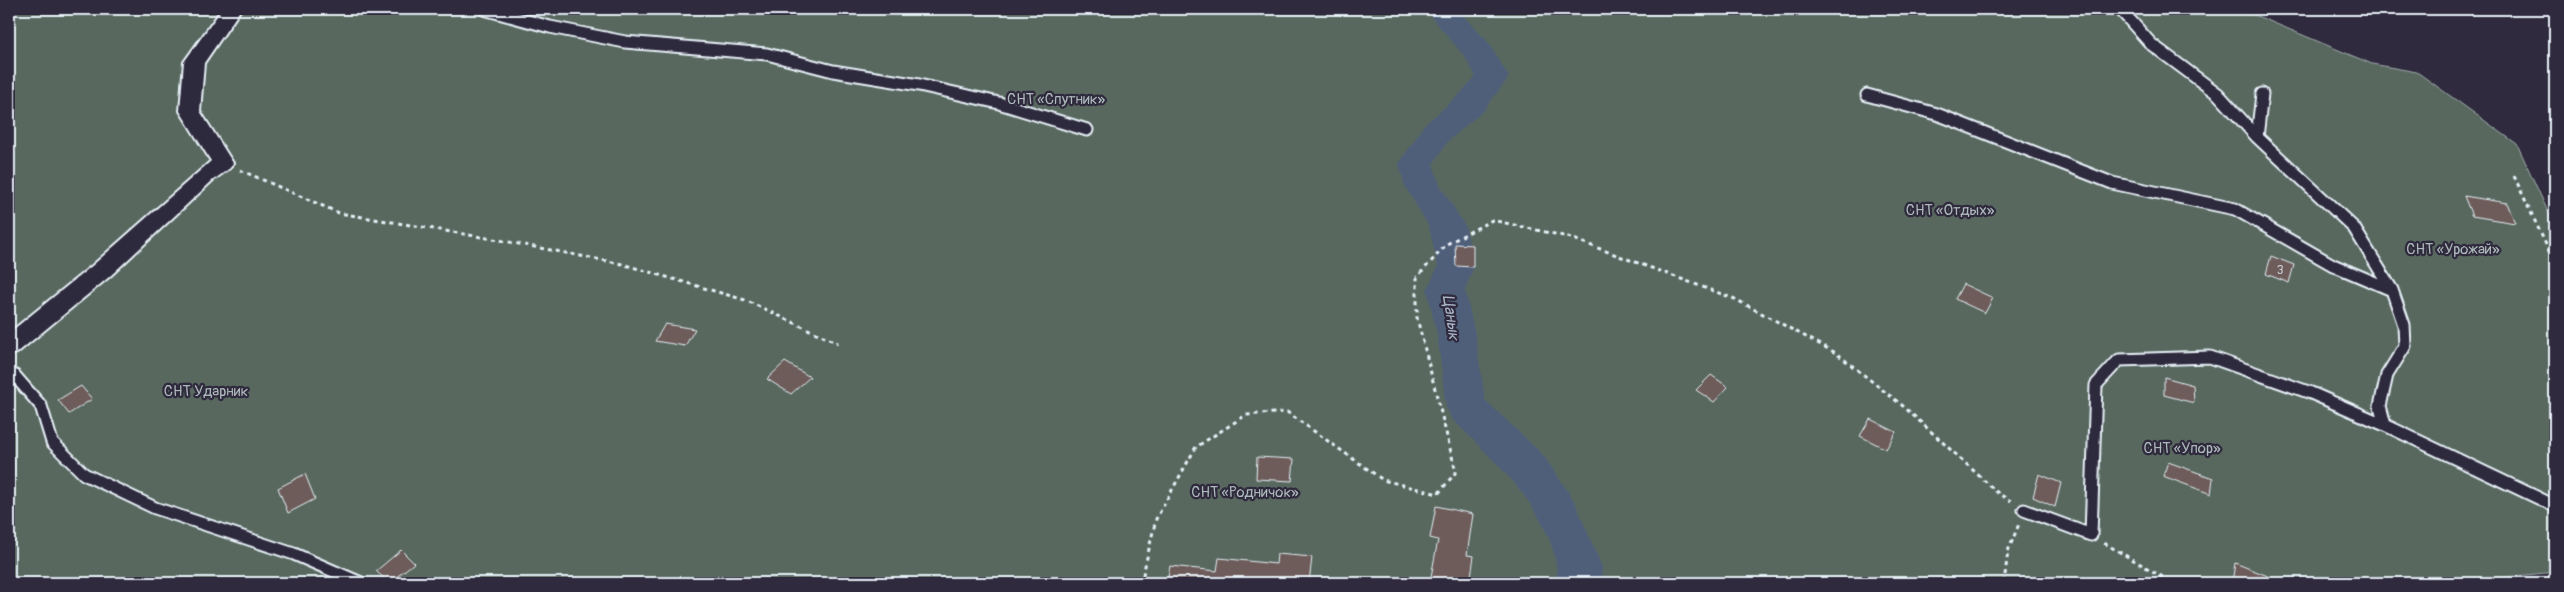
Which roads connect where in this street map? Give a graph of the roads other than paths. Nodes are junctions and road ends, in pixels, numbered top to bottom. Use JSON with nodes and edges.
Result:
{"nodes":[{"id":1,"x":232,"y":9,"type":"edge"},
{"id":2,"x":484,"y":9,"type":"edge"},
{"id":3,"x":2120,"y":9,"type":"edge"},
{"id":4,"x":1867,"y":94,"type":"dead end"},
{"id":5,"x":2262,"y":94,"type":"dead end"},
{"id":6,"x":1087,"y":130,"type":"dead end"},
{"id":7,"x":2257,"y":137,"type":"junction"},
{"id":8,"x":2392,"y":290,"type":"junction"},
{"id":9,"x":9,"y":346,"type":"edge"},
{"id":10,"x":9,"y":373,"type":"edge"},
{"id":11,"x":2385,"y":425,"type":"junction"},
{"id":12,"x":2555,"y":506,"type":"edge"},
{"id":13,"x":2024,"y":510,"type":"road end"},
{"id":14,"x":361,"y":583,"type":"edge"}],
"edges":[{"from":1,"to":9,"type":"street"},
{"from":2,"to":6,"type":"lane"},
{"from":3,"to":7,"type":"lane"},
{"from":4,"to":8,"type":"lane"},
{"from":5,"to":7,"type":"lane"},
{"from":7,"to":8,"type":"lane"},
{"from":8,"to":11,"type":"lane"},
{"from":10,"to":14,"type":"lane"},
{"from":11,"to":12,"type":"lane"},
{"from":11,"to":13,"type":"lane"}]}
